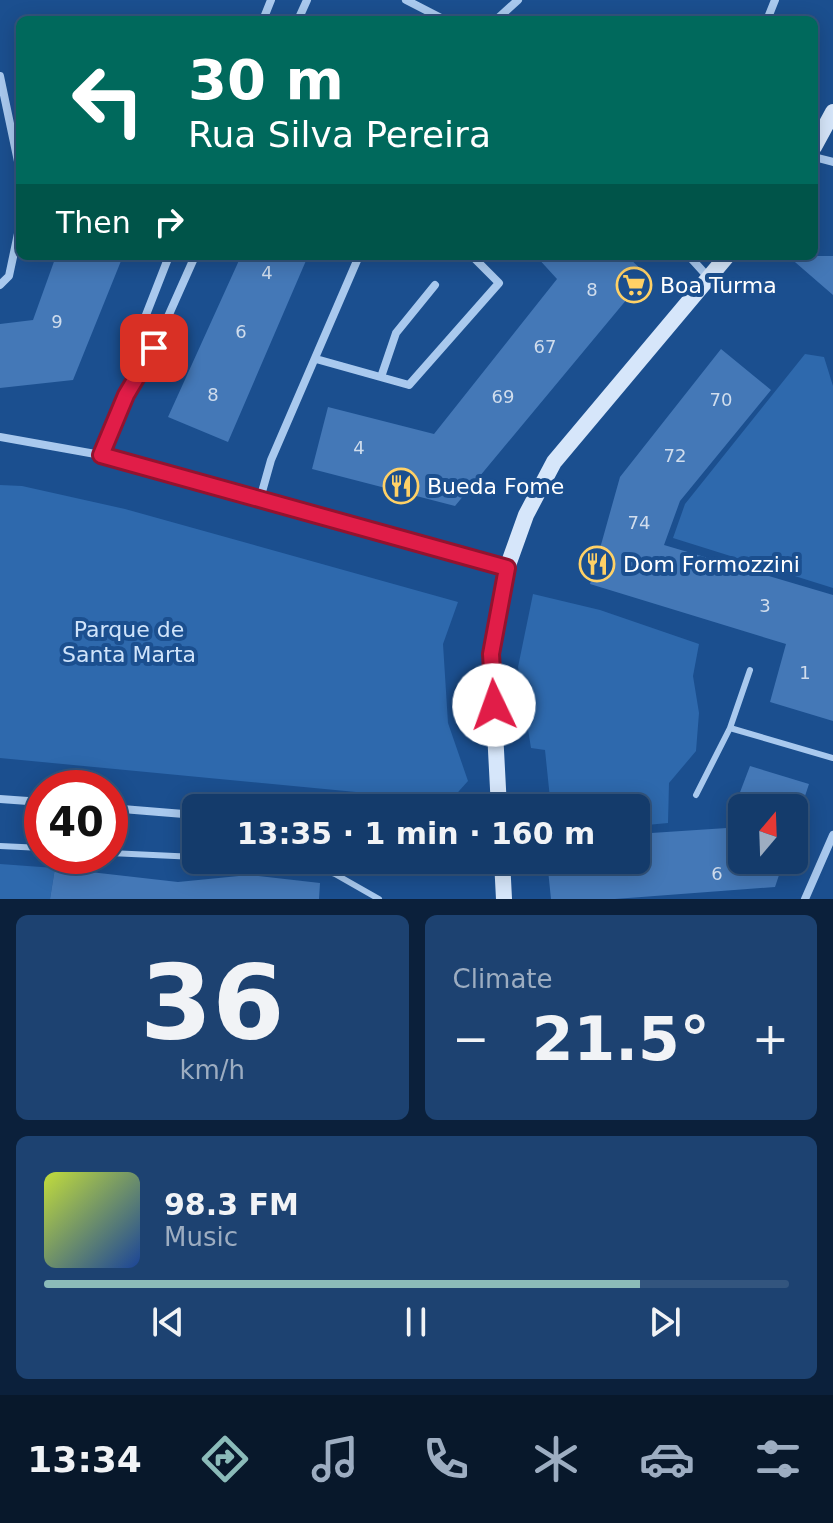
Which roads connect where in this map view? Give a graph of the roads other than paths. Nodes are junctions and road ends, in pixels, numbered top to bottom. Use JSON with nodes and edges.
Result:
{"nodes":[{"id":1,"x":406,"y":0,"type":"edge"},
{"id":2,"x":518,"y":0,"type":"edge"},
{"id":3,"x":437,"y":16,"type":"edge"},
{"id":4,"x":500,"y":16,"type":"edge"},
{"id":5,"x":0,"y":76,"type":"edge"},
{"id":6,"x":833,"y":112,"type":"edge"},
{"id":7,"x":818,"y":140,"type":"edge"},
{"id":8,"x":16,"y":152,"type":"edge"},
{"id":9,"x":16,"y":243,"type":"edge"},
{"id":10,"x":167,"y":260,"type":"edge"},
{"id":11,"x":193,"y":260,"type":"edge"},
{"id":12,"x":357,"y":260,"type":"edge"},
{"id":13,"x":476,"y":260,"type":"edge"},
{"id":14,"x":693,"y":260,"type":"edge"},
{"id":15,"x":724,"y":260,"type":"edge"},
{"id":16,"x":709,"y":278,"type":"junction"},
{"id":17,"x":0,"y":285,"type":"edge"},
{"id":18,"x":435,"y":285,"type":"dead end"},
{"id":19,"x":316,"y":359,"type":"junction"},
{"id":20,"x":381,"y":377,"type":"junction"},
{"id":21,"x":126,"y":395,"type":"junction"},
{"id":22,"x":0,"y":437,"type":"edge"},
{"id":23,"x":101,"y":455,"type":"junction"},
{"id":24,"x":260,"y":499,"type":"junction"},
{"id":25,"x":507,"y":568,"type":"junction"},
{"id":26,"x":750,"y":670,"type":"dead end"},
{"id":27,"x":730,"y":728,"type":"junction"},
{"id":28,"x":833,"y":758,"type":"edge"},
{"id":29,"x":498,"y":794,"type":"edge"},
{"id":30,"x":696,"y":795,"type":"dead end"},
{"id":31,"x":0,"y":799,"type":"edge"},
{"id":32,"x":24,"y":801,"type":"edge"},
{"id":33,"x":128,"y":809,"type":"edge"},
{"id":34,"x":182,"y":814,"type":"edge"},
{"id":35,"x":833,"y":835,"type":"edge"},
{"id":36,"x":0,"y":846,"type":"edge"},
{"id":37,"x":24,"y":847,"type":"edge"},
{"id":38,"x":128,"y":854,"type":"edge"},
{"id":39,"x":182,"y":856,"type":"edge"},
{"id":40,"x":335,"y":874,"type":"edge"},
{"id":41,"x":503,"y":874,"type":"edge"},
{"id":42,"x":379,"y":899,"type":"edge"},
{"id":43,"x":504,"y":899,"type":"edge"},
{"id":44,"x":805,"y":899,"type":"edge"}],
"edges":[{"from":1,"to":3,"type":"street"},
{"from":2,"to":4,"type":"street"},
{"from":5,"to":8,"type":"street"},
{"from":6,"to":7,"type":"street"},
{"from":9,"to":17,"type":"street"},
{"from":10,"to":21,"type":"street"},
{"from":11,"to":21,"type":"street"},
{"from":12,"to":19,"type":"street"},
{"from":13,"to":20,"type":"street"},
{"from":14,"to":16,"type":"street"},
{"from":15,"to":16,"type":"street"},
{"from":16,"to":25,"type":"street"},
{"from":18,"to":20,"type":"street"},
{"from":19,"to":20,"type":"street"},
{"from":19,"to":24,"type":"street"},
{"from":21,"to":23,"type":"street"},
{"from":22,"to":23,"type":"street"},
{"from":23,"to":24,"type":"street"},
{"from":24,"to":25,"type":"street"},
{"from":25,"to":29,"type":"street"},
{"from":26,"to":27,"type":"lane"},
{"from":27,"to":28,"type":"lane"},
{"from":27,"to":30,"type":"lane"},
{"from":31,"to":32,"type":"street"},
{"from":33,"to":34,"type":"street"},
{"from":35,"to":44,"type":"street"},
{"from":36,"to":37,"type":"lane"},
{"from":38,"to":39,"type":"lane"},
{"from":40,"to":42,"type":"lane"},
{"from":41,"to":43,"type":"street"}]}
